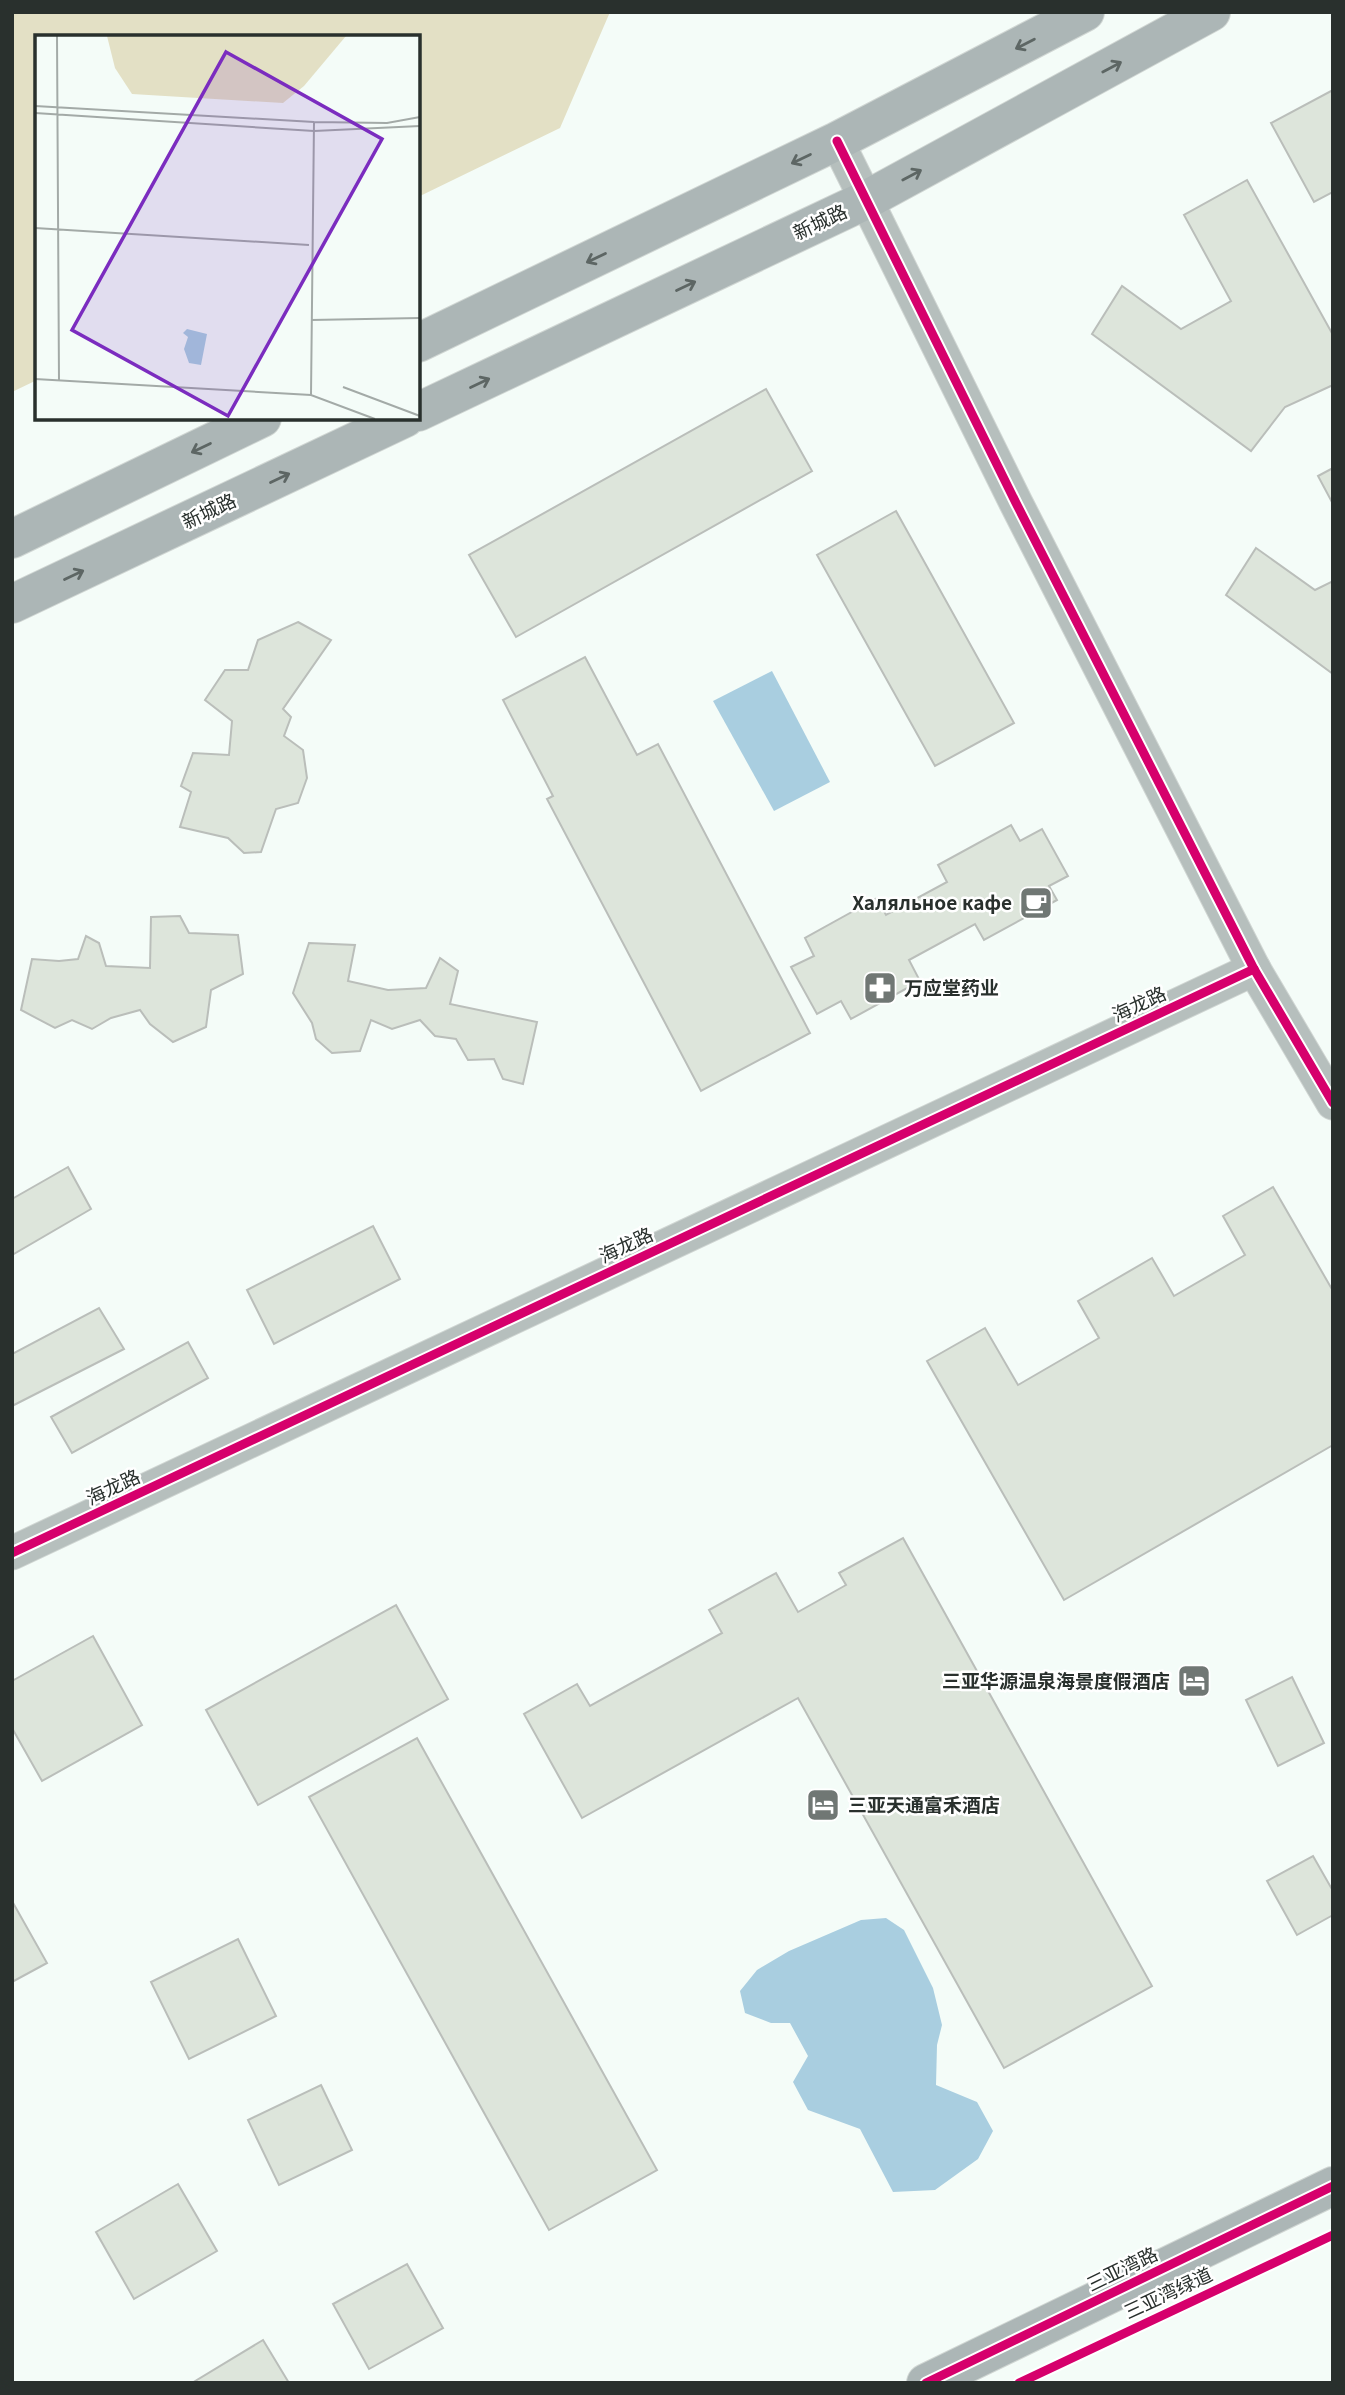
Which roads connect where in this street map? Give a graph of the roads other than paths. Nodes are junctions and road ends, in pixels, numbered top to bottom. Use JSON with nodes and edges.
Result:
{"nodes":[{"id":1,"x":1086,"y":12,"type":"edge"},
{"id":2,"x":1212,"y":12,"type":"edge"},
{"id":3,"x":836,"y":142,"type":"junction"},
{"id":4,"x":866,"y":200,"type":"junction"},
{"id":5,"x":420,"y":342,"type":"edge"},
{"id":6,"x":420,"y":411,"type":"edge"},
{"id":7,"x":258,"y":420,"type":"edge"},
{"id":8,"x":401,"y":420,"type":"edge"},
{"id":9,"x":12,"y":539,"type":"edge"},
{"id":10,"x":12,"y":604,"type":"edge"},
{"id":11,"x":1254,"y":969,"type":"junction"},
{"id":12,"x":1333,"y":1103,"type":"edge"},
{"id":13,"x":12,"y":1553,"type":"edge"},
{"id":14,"x":1333,"y":2186,"type":"edge"},
{"id":15,"x":926,"y":2383,"type":"edge"}],
"edges":[{"from":1,"to":3,"type":"main road","one_way":true},
{"from":4,"to":2,"type":"main road","name":"新城路","one_way":true},
{"from":3,"to":4,"type":"street"},
{"from":3,"to":5,"type":"main road","one_way":true},
{"from":6,"to":4,"type":"main road","name":"新城路","one_way":true},
{"from":4,"to":11,"type":"street"},
{"from":7,"to":9,"type":"main road","one_way":true},
{"from":10,"to":8,"type":"main road","name":"新城路","one_way":true},
{"from":11,"to":12,"type":"street"},
{"from":11,"to":13,"type":"street","name":"海龙路"},
{"from":14,"to":15,"type":"main road","name":"三亚湾路"}]}
